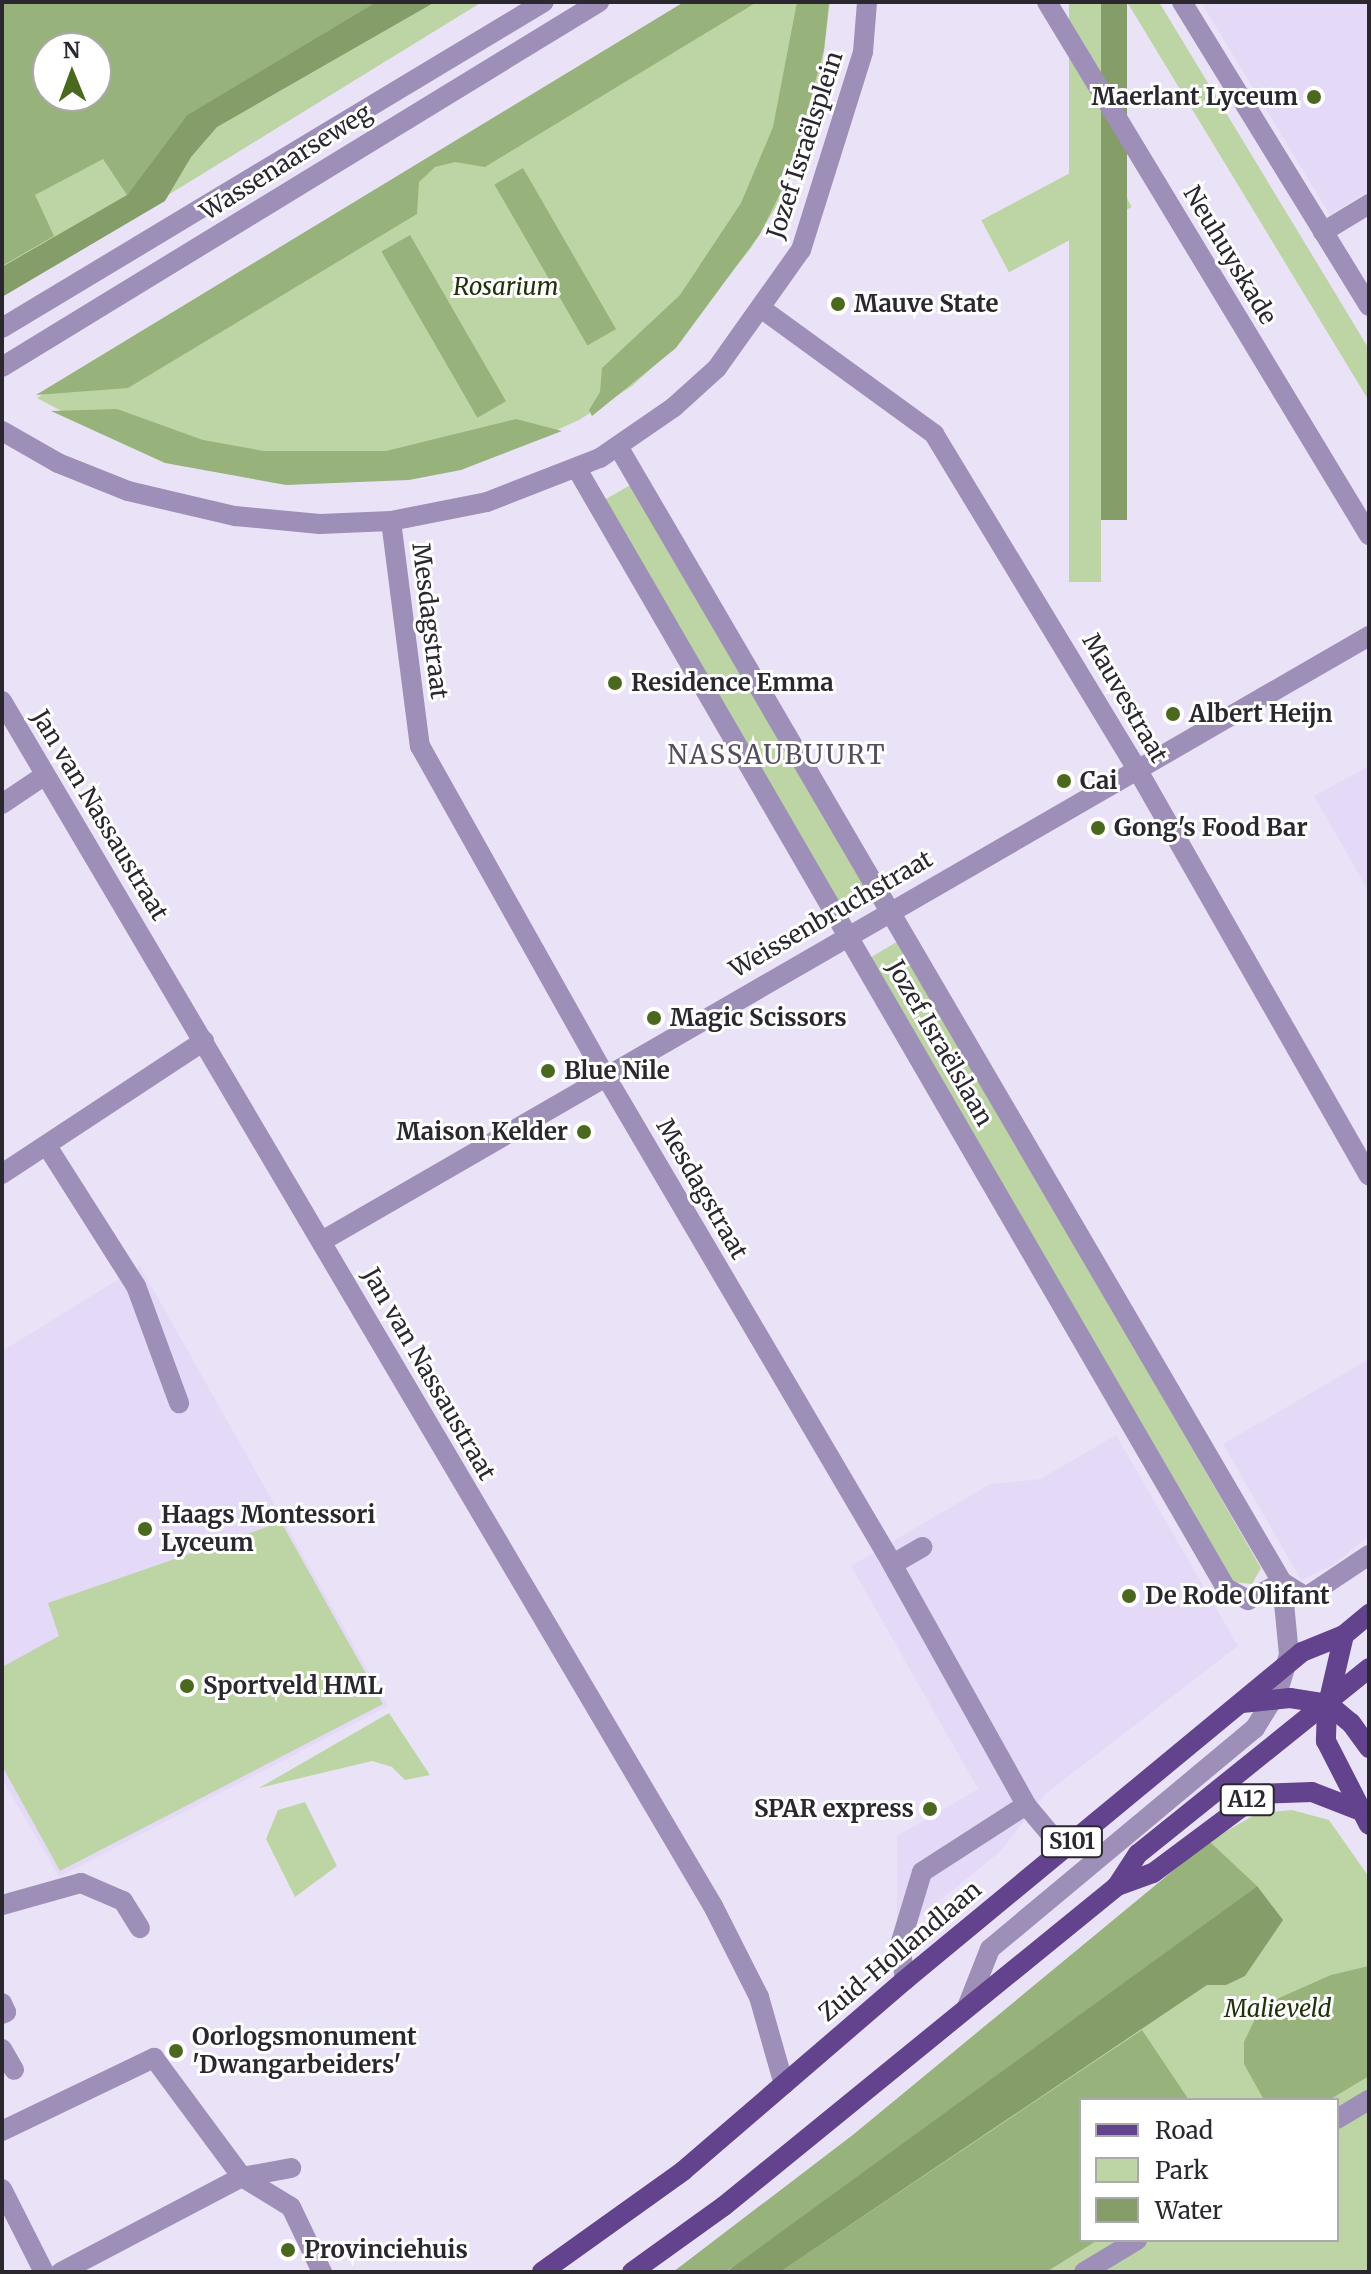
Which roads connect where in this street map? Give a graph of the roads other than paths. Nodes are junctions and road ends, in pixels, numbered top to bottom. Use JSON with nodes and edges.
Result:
{"nodes":[{"id":1,"x":544,"y":2,"type":"edge"},
{"id":2,"x":599,"y":2,"type":"edge"},
{"id":3,"x":867,"y":2,"type":"edge"},
{"id":4,"x":1047,"y":2,"type":"edge"},
{"id":5,"x":1182,"y":2,"type":"edge"},
{"id":6,"x":1369,"y":204,"type":"edge"},
{"id":7,"x":1323,"y":232,"type":"junction"},
{"id":8,"x":1369,"y":306,"type":"edge"},
{"id":9,"x":762,"y":309,"type":"junction"},
{"id":10,"x":2,"y":328,"type":"edge"},
{"id":11,"x":2,"y":367,"type":"edge"},
{"id":12,"x":2,"y":431,"type":"edge"},
{"id":13,"x":619,"y":448,"type":"junction"},
{"id":14,"x":577,"y":469,"type":"junction"},
{"id":15,"x":391,"y":521,"type":"junction"},
{"id":16,"x":1369,"y":535,"type":"edge"},
{"id":17,"x":1369,"y":636,"type":"edge"},
{"id":18,"x":2,"y":701,"type":"edge"},
{"id":19,"x":1137,"y":769,"type":"junction"},
{"id":20,"x":45,"y":775,"type":"junction"},
{"id":21,"x":2,"y":804,"type":"edge"},
{"id":22,"x":890,"y":910,"type":"junction"},
{"id":23,"x":847,"y":935,"type":"junction"},
{"id":24,"x":204,"y":1041,"type":"junction"},
{"id":25,"x":605,"y":1075,"type":"junction"},
{"id":26,"x":47,"y":1146,"type":"junction"},
{"id":27,"x":2,"y":1174,"type":"edge"},
{"id":28,"x":1369,"y":1176,"type":"edge"},
{"id":29,"x":322,"y":1241,"type":"junction"},
{"id":30,"x":179,"y":1403,"type":"dead end"},
{"id":31,"x":922,"y":1547,"type":"dead end"},
{"id":32,"x":1369,"y":1555,"type":"edge"},
{"id":33,"x":889,"y":1559,"type":"junction"},
{"id":34,"x":1282,"y":1582,"type":"junction"},
{"id":35,"x":1369,"y":1614,"type":"edge"},
{"id":36,"x":1344,"y":1635,"type":"junction"},
{"id":37,"x":1287,"y":1664,"type":"junction"},
{"id":38,"x":1369,"y":1668,"type":"edge"},
{"id":39,"x":1274,"y":1699,"type":"junction"},
{"id":40,"x":1327,"y":1702,"type":"junction"},
{"id":41,"x":1239,"y":1704,"type":"junction"},
{"id":42,"x":1369,"y":1748,"type":"edge"},
{"id":43,"x":1026,"y":1805,"type":"junction"},
{"id":44,"x":1365,"y":1818,"type":"edge"},
{"id":45,"x":1063,"y":1849,"type":"junction"},
{"id":46,"x":1117,"y":1886,"type":"junction"},
{"id":47,"x":2,"y":1905,"type":"edge"},
{"id":48,"x":140,"y":1928,"type":"dead end"},
{"id":49,"x":905,"y":1980,"type":"junction"},
{"id":50,"x":2,"y":2003,"type":"edge"},
{"id":51,"x":967,"y":2007,"type":"junction"},
{"id":52,"x":2,"y":2014,"type":"edge"},
{"id":53,"x":2,"y":2049,"type":"edge"},
{"id":54,"x":14,"y":2070,"type":"dead end"},
{"id":55,"x":784,"y":2085,"type":"junction"},
{"id":56,"x":1369,"y":2100,"type":"edge"},
{"id":57,"x":1339,"y":2118,"type":"edge"},
{"id":58,"x":2,"y":2131,"type":"edge"},
{"id":59,"x":291,"y":2168,"type":"dead end"},
{"id":60,"x":242,"y":2177,"type":"junction"},
{"id":61,"x":2,"y":2189,"type":"edge"},
{"id":62,"x":1134,"y":2242,"type":"edge"},
{"id":63,"x":44,"y":2272,"type":"edge"},
{"id":64,"x":61,"y":2272,"type":"edge"},
{"id":65,"x":322,"y":2272,"type":"edge"},
{"id":66,"x":542,"y":2272,"type":"edge"},
{"id":67,"x":632,"y":2272,"type":"edge"},
{"id":68,"x":1084,"y":2272,"type":"edge"}],
"edges":[{"from":1,"to":10,"type":"street","name":"Wassenaarseweg"},
{"from":2,"to":11,"type":"street","name":"Wassenaarseweg"},
{"from":3,"to":9,"type":"street","name":"Jozef Israëlsplein"},
{"from":4,"to":16,"type":"street","name":"Neuhuyskade"},
{"from":5,"to":7,"type":"street"},
{"from":6,"to":7,"type":"street"},
{"from":7,"to":8,"type":"street"},
{"from":9,"to":13,"type":"street","name":"Jozef Israëlsplein"},
{"from":9,"to":19,"type":"street","name":"Mauvestraat"},
{"from":12,"to":15,"type":"street","name":"Jozef Israëlsplein"},
{"from":13,"to":14,"type":"street","name":"Jozef Israëlsplein"},
{"from":13,"to":22,"type":"street","name":"Jozef Israëlslaan"},
{"from":14,"to":15,"type":"street","name":"Jozef Israëlsplein"},
{"from":14,"to":23,"type":"street","name":"Jozef Israëlslaan"},
{"from":15,"to":25,"type":"street","name":"Mesdagstraat"},
{"from":17,"to":19,"type":"street","name":"Weissenbruchstraat"},
{"from":18,"to":20,"type":"street","name":"Jan van Nassaustraat"},
{"from":19,"to":22,"type":"street","name":"Weissenbruchstraat"},
{"from":19,"to":28,"type":"street","name":"Mauvestraat"},
{"from":20,"to":21,"type":"street"},
{"from":20,"to":24,"type":"street","name":"Jan van Nassaustraat"},
{"from":22,"to":23,"type":"street","name":"Weissenbruchstraat"},
{"from":22,"to":34,"type":"street","name":"Jozef Israëlslaan"},
{"from":23,"to":25,"type":"street","name":"Weissenbruchstraat"},
{"from":23,"to":34,"type":"street","name":"Jozef Israëlslaan"},
{"from":24,"to":26,"type":"street"},
{"from":24,"to":29,"type":"street","name":"Jan van Nassaustraat"},
{"from":25,"to":29,"type":"street","name":"Weissenbruchstraat"},
{"from":25,"to":33,"type":"street","name":"Mesdagstraat"},
{"from":26,"to":27,"type":"street"},
{"from":26,"to":30,"type":"street"},
{"from":29,"to":55,"type":"street","name":"Jan van Nassaustraat"},
{"from":31,"to":33,"type":"street"},
{"from":32,"to":34,"type":"street"},
{"from":33,"to":43,"type":"street","name":"Mesdagstraat"},
{"from":34,"to":37,"type":"street","name":"Jozef Israëlslaan"},
{"from":35,"to":36,"type":"main road","number":"S101"},
{"from":36,"to":37,"type":"main road","name":"Zuid-Hollandlaan","number":"S101"},
{"from":36,"to":40,"type":"main road","number":"A12"},
{"from":37,"to":39,"type":"street"},
{"from":37,"to":41,"type":"main road","name":"Zuid-Hollandlaan","number":"S101"},
{"from":38,"to":40,"type":"main road","number":"S101"},
{"from":39,"to":40,"type":"main road"},
{"from":39,"to":41,"type":"main road"},
{"from":39,"to":51,"type":"street"},
{"from":40,"to":42,"type":"main road"},
{"from":40,"to":44,"type":"main road","number":"A12"},
{"from":40,"to":46,"type":"main road","number":"S101"},
{"from":41,"to":45,"type":"main road","name":"Zuid-Hollandlaan","number":"S101"},
{"from":43,"to":45,"type":"street","name":"Mesdagstraat"},
{"from":43,"to":49,"type":"street"},
{"from":44,"to":46,"type":"main road","number":"A12"},
{"from":45,"to":49,"type":"main road","name":"Zuid-Hollandlaan","number":"S101"},
{"from":46,"to":51,"type":"main road","number":"S101"},
{"from":47,"to":48,"type":"street"},
{"from":49,"to":55,"type":"main road","name":"Zuid-Hollandlaan","number":"S101"},
{"from":50,"to":52,"type":"street"},
{"from":51,"to":67,"type":"main road","number":"S101"},
{"from":53,"to":54,"type":"street"},
{"from":55,"to":66,"type":"main road","name":"Zuid-Hollandlaan","number":"S101"},
{"from":56,"to":57,"type":"street"},
{"from":58,"to":60,"type":"street"},
{"from":59,"to":60,"type":"street"},
{"from":60,"to":64,"type":"street"},
{"from":60,"to":65,"type":"street"},
{"from":61,"to":63,"type":"street"},
{"from":62,"to":68,"type":"street"}]}
